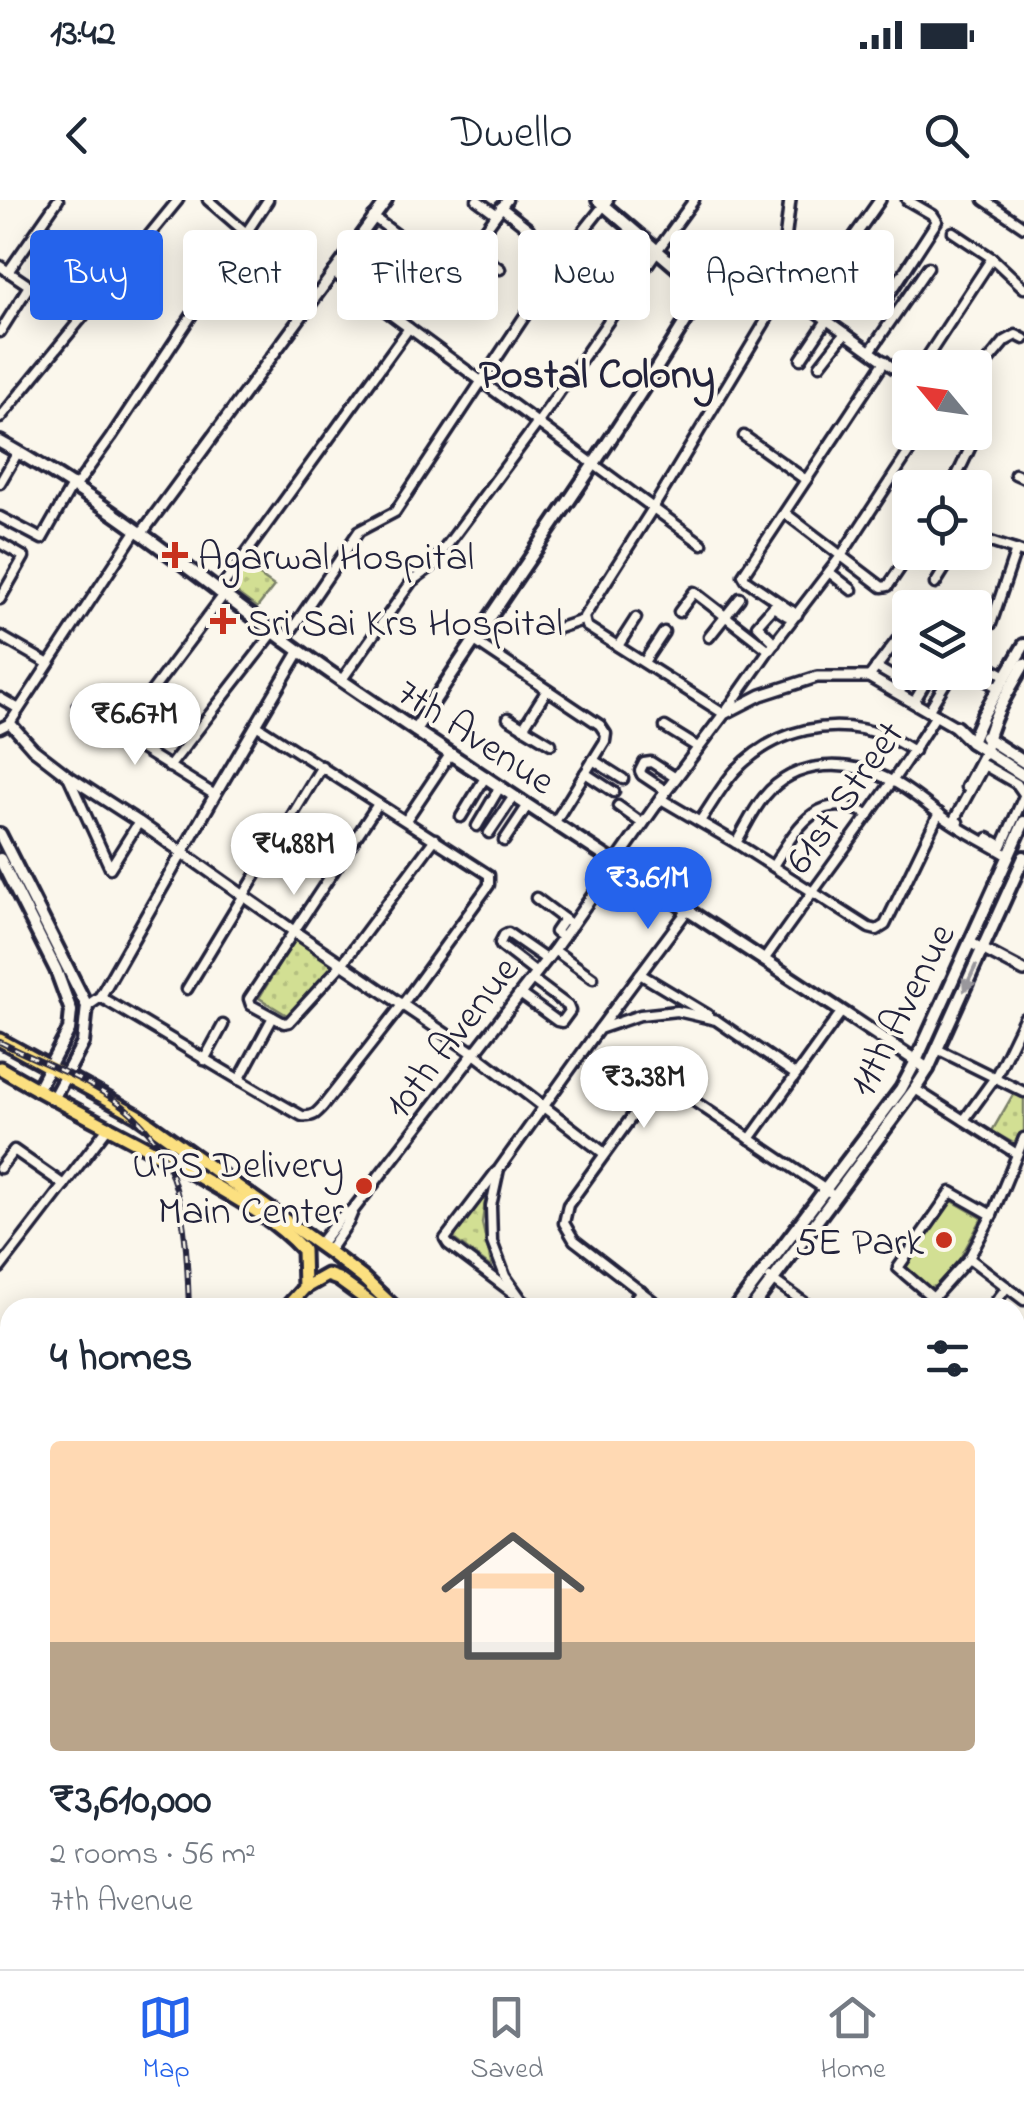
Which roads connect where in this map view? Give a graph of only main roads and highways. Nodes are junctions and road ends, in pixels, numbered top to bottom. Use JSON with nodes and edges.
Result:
{"nodes":[{"id":1,"x":603,"y":202,"type":"edge"},
{"id":2,"x":0,"y":442,"type":"edge"},
{"id":3,"x":1024,"y":645,"type":"edge"},
{"id":4,"x":1024,"y":664,"type":"edge"},
{"id":5,"x":956,"y":728,"type":"road end"},
{"id":6,"x":415,"y":730,"type":"junction"},
{"id":7,"x":973,"y":737,"type":"junction"},
{"id":8,"x":987,"y":738,"type":"junction"},
{"id":9,"x":985,"y":751,"type":"junction"},
{"id":10,"x":1024,"y":762,"type":"edge"},
{"id":11,"x":1024,"y":776,"type":"edge"},
{"id":12,"x":1024,"y":822,"type":"edge"},
{"id":13,"x":0,"y":834,"type":"edge"},
{"id":14,"x":1024,"y":857,"type":"edge"},
{"id":15,"x":0,"y":859,"type":"edge"},
{"id":16,"x":0,"y":1040,"type":"edge"},
{"id":17,"x":916,"y":1061,"type":"junction"},
{"id":18,"x":0,"y":1068,"type":"edge"},
{"id":19,"x":50,"y":1068,"type":"junction"},
{"id":20,"x":928,"y":1069,"type":"junction"},
{"id":21,"x":64,"y":1076,"type":"junction"},
{"id":22,"x":37,"y":1090,"type":"junction"},
{"id":23,"x":52,"y":1099,"type":"junction"},
{"id":24,"x":304,"y":1288,"type":"junction"},
{"id":25,"x":295,"y":1298,"type":"edge"},
{"id":26,"x":365,"y":1298,"type":"edge"},
{"id":27,"x":384,"y":1298,"type":"edge"},
{"id":28,"x":743,"y":1298,"type":"edge"},
{"id":29,"x":760,"y":1298,"type":"edge"}],
"edges":[{"from":1,"to":6,"type":"main road"},
{"from":2,"to":6,"type":"main road","name":"7th Avenue"},
{"from":3,"to":7,"type":"main road"},
{"from":4,"to":8,"type":"main road"},
{"from":5,"to":7,"type":"main road"},
{"from":6,"to":17,"type":"main road","name":"7th Avenue"},
{"from":7,"to":8,"type":"main road"},
{"from":7,"to":9,"type":"main road"},
{"from":8,"to":9,"type":"main road"},
{"from":8,"to":10,"type":"main road"},
{"from":9,"to":11,"type":"main road"},
{"from":12,"to":17,"type":"main road","name":"11th Avenue"},
{"from":13,"to":21,"type":"main road"},
{"from":14,"to":20,"type":"main road","name":"11th Avenue","one_way":true},
{"from":15,"to":19,"type":"main road"},
{"from":16,"to":19,"type":"main road"},
{"from":17,"to":20,"type":"main road","name":"7th Avenue"},
{"from":17,"to":28,"type":"main road","name":"11th Avenue"},
{"from":18,"to":22,"type":"main road"},
{"from":19,"to":21,"type":"main road"},
{"from":19,"to":22,"type":"main road"},
{"from":20,"to":29,"type":"main road","name":"11th Avenue"},
{"from":21,"to":23,"type":"main road"},
{"from":21,"to":27,"type":"main road"},
{"from":22,"to":23,"type":"main road"},
{"from":23,"to":24,"type":"main road"},
{"from":24,"to":25,"type":"main road"},
{"from":24,"to":26,"type":"main road"}]}
